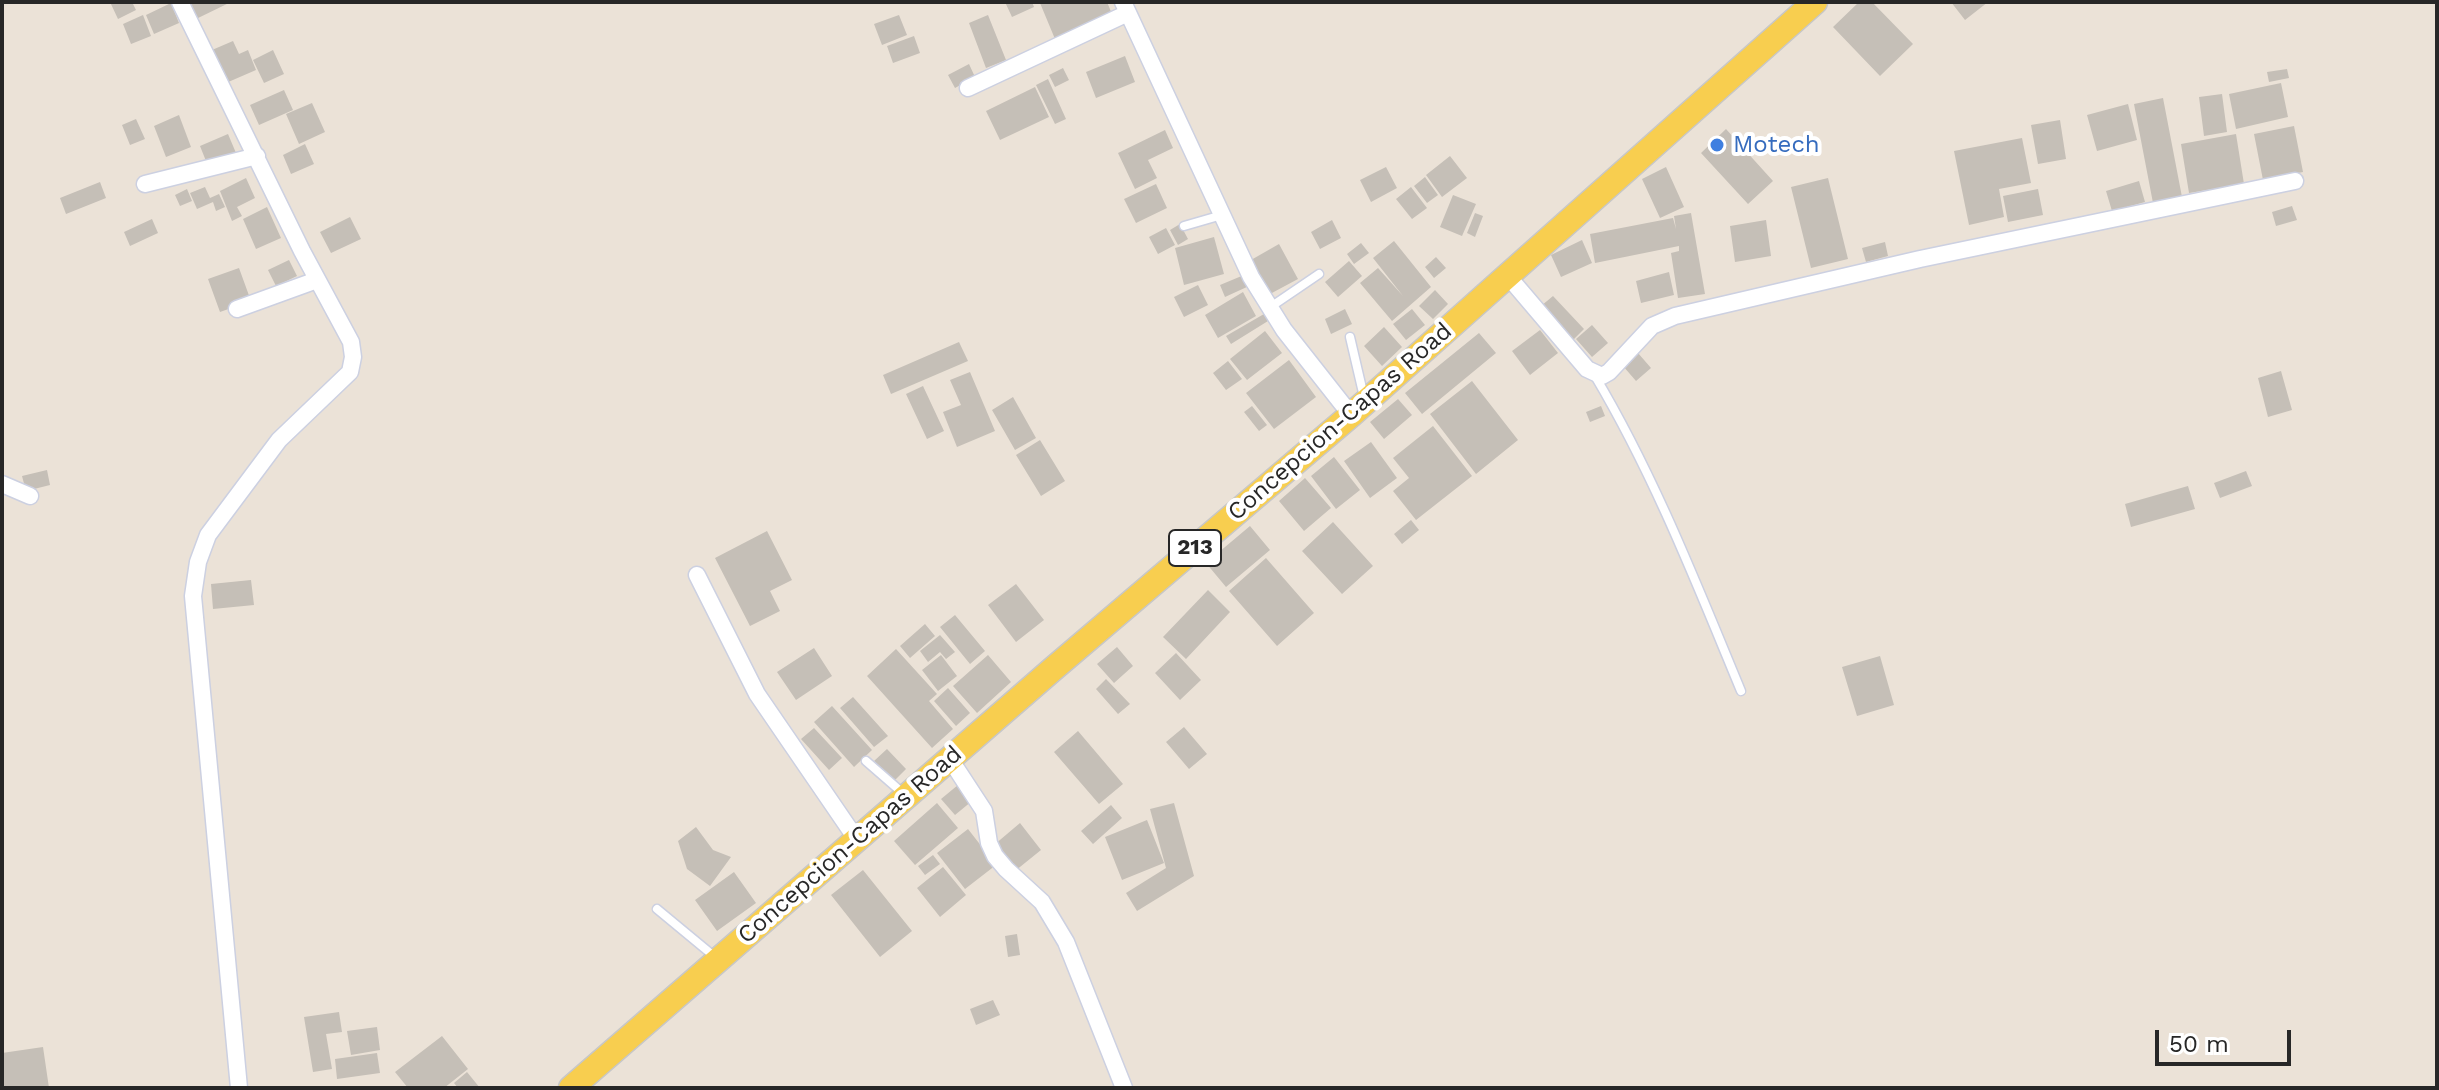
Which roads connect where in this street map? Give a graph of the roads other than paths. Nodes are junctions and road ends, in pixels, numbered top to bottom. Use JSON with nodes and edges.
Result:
{"nodes":[{"id":1,"x":180,"y":2,"type":"edge"},
{"id":2,"x":1815,"y":2,"type":"edge"},
{"id":3,"x":1125,"y":7,"type":"edge"},
{"id":4,"x":968,"y":88,"type":"dead end"},
{"id":5,"x":257,"y":156,"type":"junction"},
{"id":6,"x":2295,"y":181,"type":"dead end"},
{"id":7,"x":145,"y":184,"type":"dead end"},
{"id":8,"x":1222,"y":215,"type":"junction"},
{"id":9,"x":1184,"y":226,"type":"dead end"},
{"id":10,"x":1319,"y":274,"type":"dead end"},
{"id":11,"x":1507,"y":275,"type":"junction"},
{"id":12,"x":317,"y":280,"type":"junction"},
{"id":13,"x":1269,"y":308,"type":"junction"},
{"id":14,"x":237,"y":309,"type":"dead end"},
{"id":15,"x":1350,"y":337,"type":"dead end"},
{"id":16,"x":1594,"y":374,"type":"junction"},
{"id":17,"x":1358,"y":409,"type":"junction"},
{"id":18,"x":2,"y":484,"type":"edge"},
{"id":19,"x":30,"y":496,"type":"dead end"},
{"id":20,"x":697,"y":575,"type":"dead end"},
{"id":21,"x":1741,"y":691,"type":"dead end"},
{"id":22,"x":950,"y":759,"type":"junction"},
{"id":23,"x":866,"y":761,"type":"dead end"},
{"id":24,"x":907,"y":796,"type":"junction"},
{"id":25,"x":857,"y":840,"type":"junction"},
{"id":26,"x":657,"y":909,"type":"dead end"},
{"id":27,"x":718,"y":960,"type":"junction"},
{"id":28,"x":239,"y":1088,"type":"edge"},
{"id":29,"x":571,"y":1088,"type":"edge"},
{"id":30,"x":1124,"y":1088,"type":"edge"}],
"edges":[{"from":1,"to":5,"type":"street"},
{"from":2,"to":11,"type":"main road","name":"Concepcion-Capas Road","number":"213"},
{"from":3,"to":4,"type":"street"},
{"from":3,"to":8,"type":"street"},
{"from":5,"to":7,"type":"street"},
{"from":5,"to":12,"type":"street"},
{"from":6,"to":16,"type":"street"},
{"from":8,"to":9,"type":"lane"},
{"from":8,"to":13,"type":"street"},
{"from":10,"to":13,"type":"lane"},
{"from":11,"to":16,"type":"street"},
{"from":11,"to":17,"type":"main road","name":"Concepcion-Capas Road","number":"213"},
{"from":12,"to":14,"type":"street"},
{"from":12,"to":28,"type":"street"},
{"from":13,"to":17,"type":"street"},
{"from":15,"to":17,"type":"lane"},
{"from":16,"to":21,"type":"lane"},
{"from":17,"to":22,"type":"main road","name":"Concepcion-Capas Road","number":"213"},
{"from":18,"to":19,"type":"street"},
{"from":20,"to":25,"type":"street"},
{"from":22,"to":24,"type":"main road","name":"Concepcion-Capas Road","number":"213"},
{"from":22,"to":30,"type":"street"},
{"from":23,"to":24,"type":"lane"},
{"from":24,"to":25,"type":"main road","name":"Concepcion-Capas Road","number":"213"},
{"from":25,"to":27,"type":"main road","name":"Concepcion-Capas Road","number":"213"},
{"from":26,"to":27,"type":"lane"},
{"from":27,"to":29,"type":"main road","name":"Concepcion-Capas Road","number":"213"}]}
